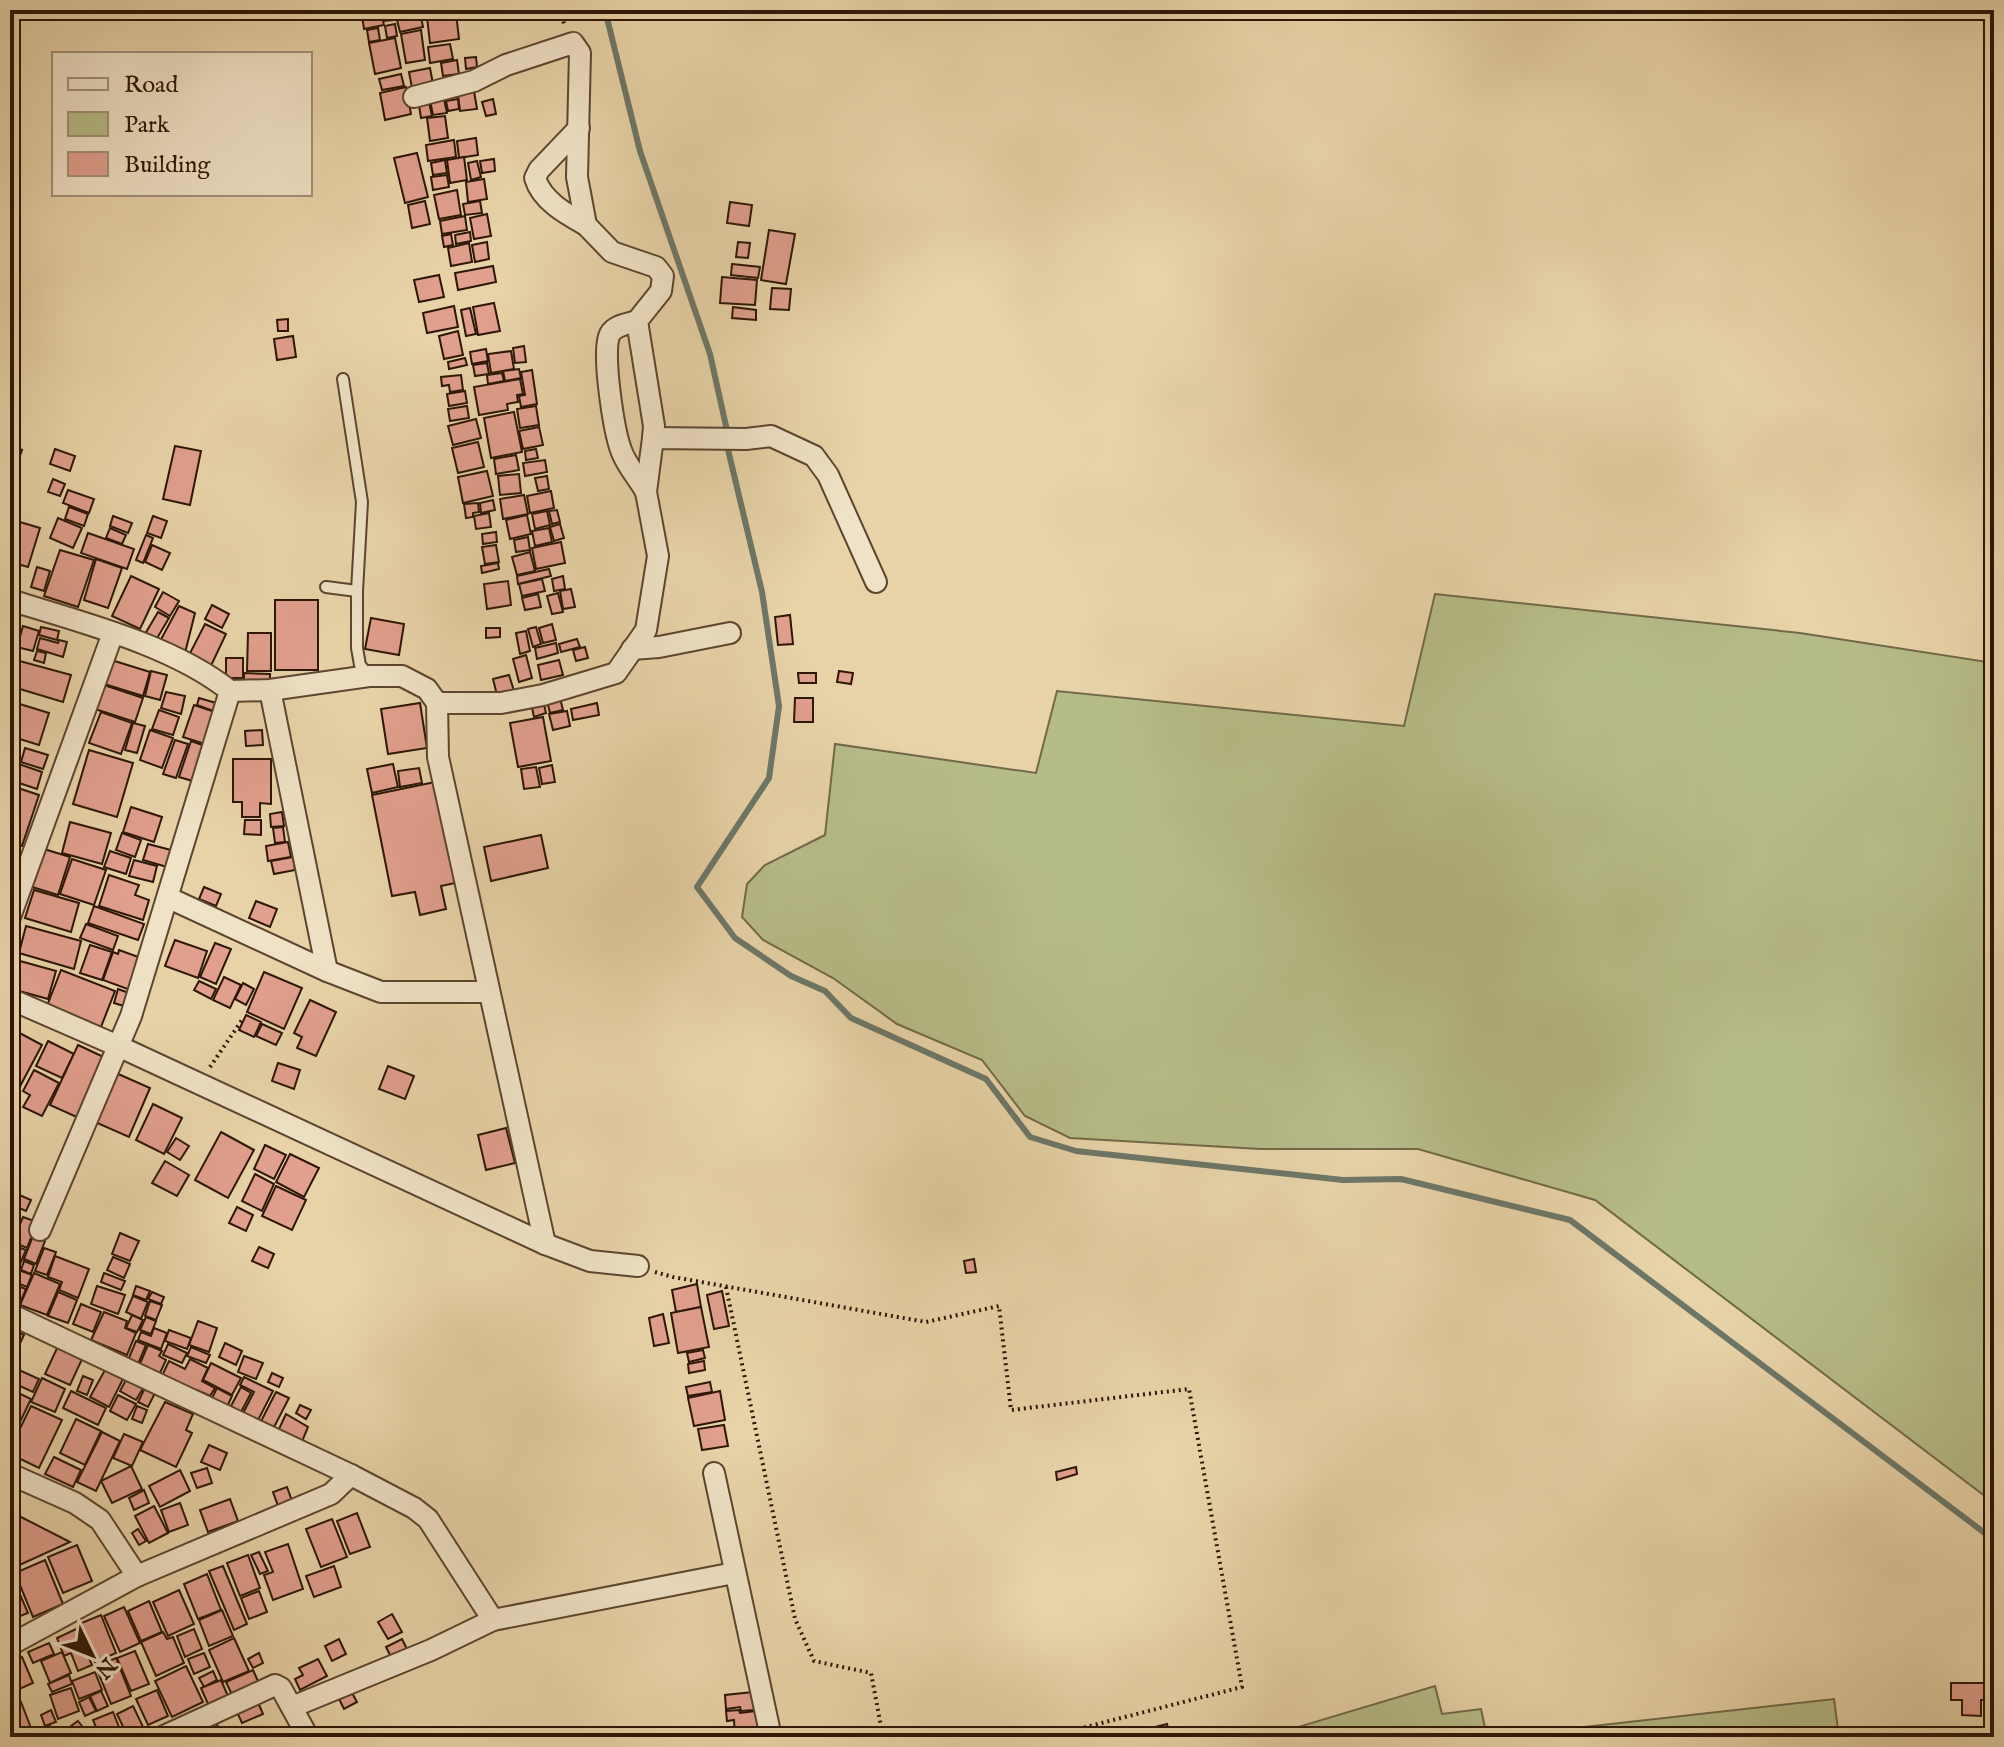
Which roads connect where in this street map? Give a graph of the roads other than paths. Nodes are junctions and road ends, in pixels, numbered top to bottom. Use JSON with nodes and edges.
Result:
{"nodes":[{"id":1,"x":414,"y":97,"type":"dead end"},
{"id":2,"x":579,"y":128,"type":"junction"},
{"id":3,"x":586,"y":225,"type":"junction"},
{"id":4,"x":637,"y":321,"type":"junction"},
{"id":5,"x":343,"y":379,"type":"dead end"},
{"id":6,"x":653,"y":438,"type":"junction"},
{"id":7,"x":646,"y":492,"type":"junction"},
{"id":8,"x":876,"y":582,"type":"dead end"},
{"id":9,"x":326,"y":587,"type":"dead end"},
{"id":10,"x":357,"y":591,"type":"junction"},
{"id":11,"x":10,"y":600,"type":"edge"},
{"id":12,"x":113,"y":633,"type":"junction"},
{"id":13,"x":730,"y":633,"type":"dead end"},
{"id":14,"x":632,"y":649,"type":"junction"},
{"id":15,"x":369,"y":676,"type":"junction"},
{"id":16,"x":270,"y":690,"type":"junction"},
{"id":17,"x":230,"y":691,"type":"junction"},
{"id":18,"x":437,"y":703,"type":"junction"},
{"id":19,"x":169,"y":898,"type":"junction"},
{"id":20,"x":10,"y":917,"type":"edge"},
{"id":21,"x":327,"y":971,"type":"junction"},
{"id":22,"x":488,"y":992,"type":"junction"},
{"id":23,"x":10,"y":999,"type":"edge"},
{"id":24,"x":118,"y":1046,"type":"junction"},
{"id":25,"x":40,"y":1230,"type":"dead end"},
{"id":26,"x":545,"y":1244,"type":"junction"},
{"id":27,"x":638,"y":1266,"type":"road end"},
{"id":28,"x":10,"y":1314,"type":"edge"},
{"id":29,"x":714,"y":1473,"type":"dead end"},
{"id":30,"x":10,"y":1474,"type":"edge"},
{"id":31,"x":351,"y":1475,"type":"junction"},
{"id":32,"x":734,"y":1573,"type":"junction"},
{"id":33,"x":137,"y":1576,"type":"junction"},
{"id":34,"x":493,"y":1620,"type":"junction"},
{"id":35,"x":10,"y":1645,"type":"edge"},
{"id":36,"x":292,"y":1707,"type":"junction"},
{"id":37,"x":162,"y":1737,"type":"edge"},
{"id":38,"x":308,"y":1737,"type":"edge"},
{"id":39,"x":771,"y":1737,"type":"edge"}],
"edges":[{"from":1,"to":2,"type":"street"},
{"from":2,"to":3,"type":"street"},
{"from":2,"to":3,"type":"street"},
{"from":3,"to":4,"type":"street"},
{"from":4,"to":6,"type":"street"},
{"from":4,"to":7,"type":"street"},
{"from":5,"to":10,"type":"lane"},
{"from":6,"to":7,"type":"street"},
{"from":6,"to":8,"type":"street"},
{"from":7,"to":14,"type":"street"},
{"from":9,"to":10,"type":"lane"},
{"from":10,"to":15,"type":"lane"},
{"from":11,"to":12,"type":"street"},
{"from":12,"to":17,"type":"street"},
{"from":12,"to":20,"type":"street"},
{"from":13,"to":14,"type":"street"},
{"from":14,"to":18,"type":"street"},
{"from":15,"to":16,"type":"street"},
{"from":15,"to":18,"type":"street"},
{"from":16,"to":17,"type":"street"},
{"from":16,"to":21,"type":"street"},
{"from":17,"to":19,"type":"street"},
{"from":18,"to":22,"type":"street"},
{"from":19,"to":21,"type":"street"},
{"from":19,"to":24,"type":"street"},
{"from":21,"to":22,"type":"street"},
{"from":22,"to":26,"type":"street"},
{"from":23,"to":24,"type":"street"},
{"from":24,"to":25,"type":"street"},
{"from":24,"to":26,"type":"street"},
{"from":26,"to":27,"type":"street"},
{"from":28,"to":31,"type":"street"},
{"from":29,"to":32,"type":"street"},
{"from":30,"to":33,"type":"street"},
{"from":31,"to":33,"type":"street"},
{"from":31,"to":34,"type":"street"},
{"from":32,"to":34,"type":"street"},
{"from":32,"to":39,"type":"street"},
{"from":33,"to":35,"type":"street"},
{"from":34,"to":36,"type":"street"},
{"from":36,"to":37,"type":"street"},
{"from":36,"to":38,"type":"street"}]}
